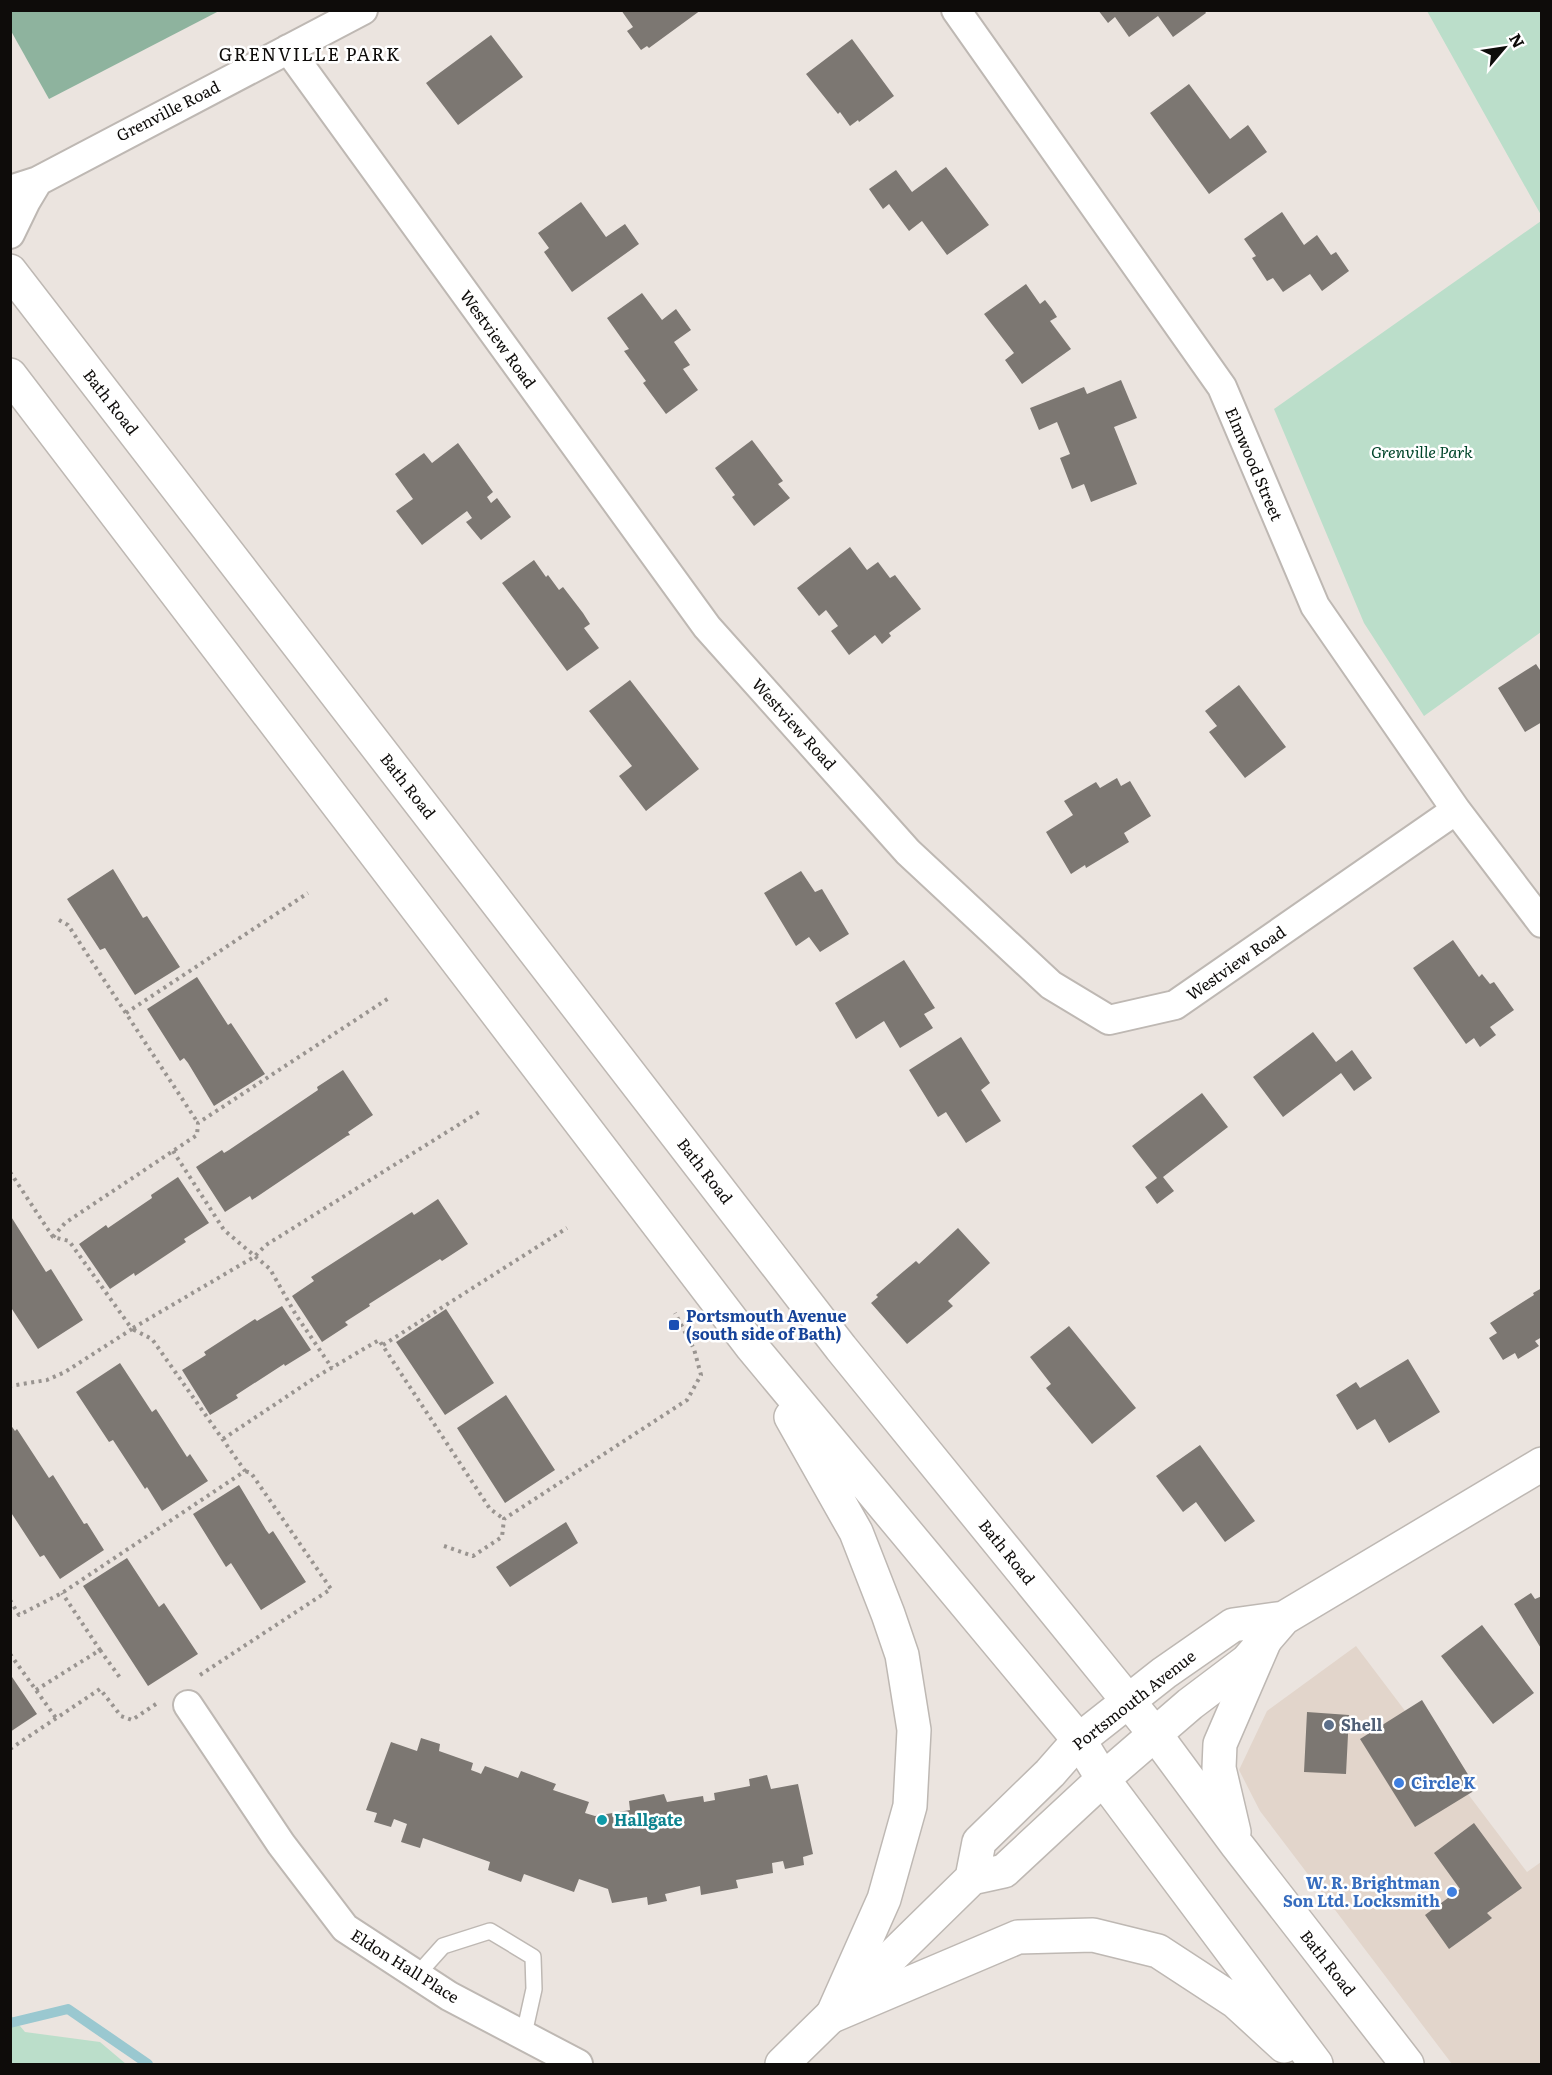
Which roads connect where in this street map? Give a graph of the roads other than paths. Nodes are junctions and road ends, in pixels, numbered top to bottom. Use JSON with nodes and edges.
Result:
{"nodes":[{"id":1,"x":363,"y":10,"type":"edge"},
{"id":2,"x":956,"y":10,"type":"edge"},
{"id":3,"x":288,"y":49,"type":"junction"},
{"id":4,"x":38,"y":181,"type":"junction"},
{"id":5,"x":10,"y":190,"type":"edge"},
{"id":6,"x":10,"y":235,"type":"edge"},
{"id":7,"x":18,"y":281,"type":"edge"},
{"id":8,"x":10,"y":375,"type":"edge"},
{"id":9,"x":1456,"y":810,"type":"junction"},
{"id":10,"x":1542,"y":923,"type":"edge"},
{"id":11,"x":752,"y":1347,"type":"junction"},
{"id":12,"x":1542,"y":1464,"type":"edge"},
{"id":13,"x":1274,"y":1629,"type":"junction"},
{"id":14,"x":181,"y":1695,"type":"road end"},
{"id":15,"x":1127,"y":1701,"type":"junction"},
{"id":16,"x":1155,"y":1734,"type":"junction"},
{"id":17,"x":1079,"y":1740,"type":"junction"},
{"id":18,"x":1103,"y":1779,"type":"junction"},
{"id":19,"x":1237,"y":1845,"type":"junction"},
{"id":20,"x":972,"y":1878,"type":"junction"},
{"id":21,"x":417,"y":1975,"type":"junction"},
{"id":22,"x":832,"y":2016,"type":"junction"},
{"id":23,"x":524,"y":2034,"type":"junction"},
{"id":24,"x":578,"y":2064,"type":"edge"},
{"id":25,"x":782,"y":2064,"type":"edge"},
{"id":26,"x":1303,"y":2064,"type":"edge"},
{"id":27,"x":1316,"y":2064,"type":"edge"},
{"id":28,"x":1407,"y":2064,"type":"edge"}],
"edges":[{"from":1,"to":3,"type":"street","name":"Grenville Road"},
{"from":2,"to":9,"type":"street","name":"Elmwood Street"},
{"from":3,"to":4,"type":"street","name":"Grenville Road"},
{"from":3,"to":9,"type":"street","name":"Westview Road"},
{"from":4,"to":5,"type":"street","name":"Grenville Road"},
{"from":4,"to":6,"type":"street"},
{"from":6,"to":7,"type":"street"},
{"from":7,"to":15,"type":"main road","name":"Bath Road"},
{"from":8,"to":11,"type":"main road"},
{"from":9,"to":10,"type":"street","name":"Elmwood Street"},
{"from":11,"to":17,"type":"main road"},
{"from":11,"to":22,"type":"main road"},
{"from":12,"to":13,"type":"main road","name":"Portsmouth Avenue"},
{"from":13,"to":15,"type":"main road","name":"Portsmouth Avenue"},
{"from":13,"to":16,"type":"main road","name":"Portsmouth Avenue"},
{"from":13,"to":19,"type":"main road"},
{"from":14,"to":21,"type":"street","name":"Eldon Hall Place"},
{"from":15,"to":16,"type":"main road","name":"Bath Road"},
{"from":15,"to":17,"type":"main road","name":"Portsmouth Avenue"},
{"from":16,"to":18,"type":"main road","name":"Portsmouth Avenue"},
{"from":16,"to":19,"type":"main road","name":"Bath Road"},
{"from":17,"to":18,"type":"main road"},
{"from":17,"to":20,"type":"main road","name":"Portsmouth Avenue"},
{"from":18,"to":20,"type":"main road","name":"Portsmouth Avenue"},
{"from":18,"to":27,"type":"main road"},
{"from":19,"to":28,"type":"main road","name":"Bath Road"},
{"from":20,"to":22,"type":"main road"},
{"from":21,"to":23,"type":"street","name":"Eldon Hall Place"},
{"from":21,"to":23,"type":"lane"},
{"from":22,"to":25,"type":"main road"},
{"from":22,"to":26,"type":"main road"},
{"from":23,"to":24,"type":"street","name":"Eldon Hall Place"}]}
